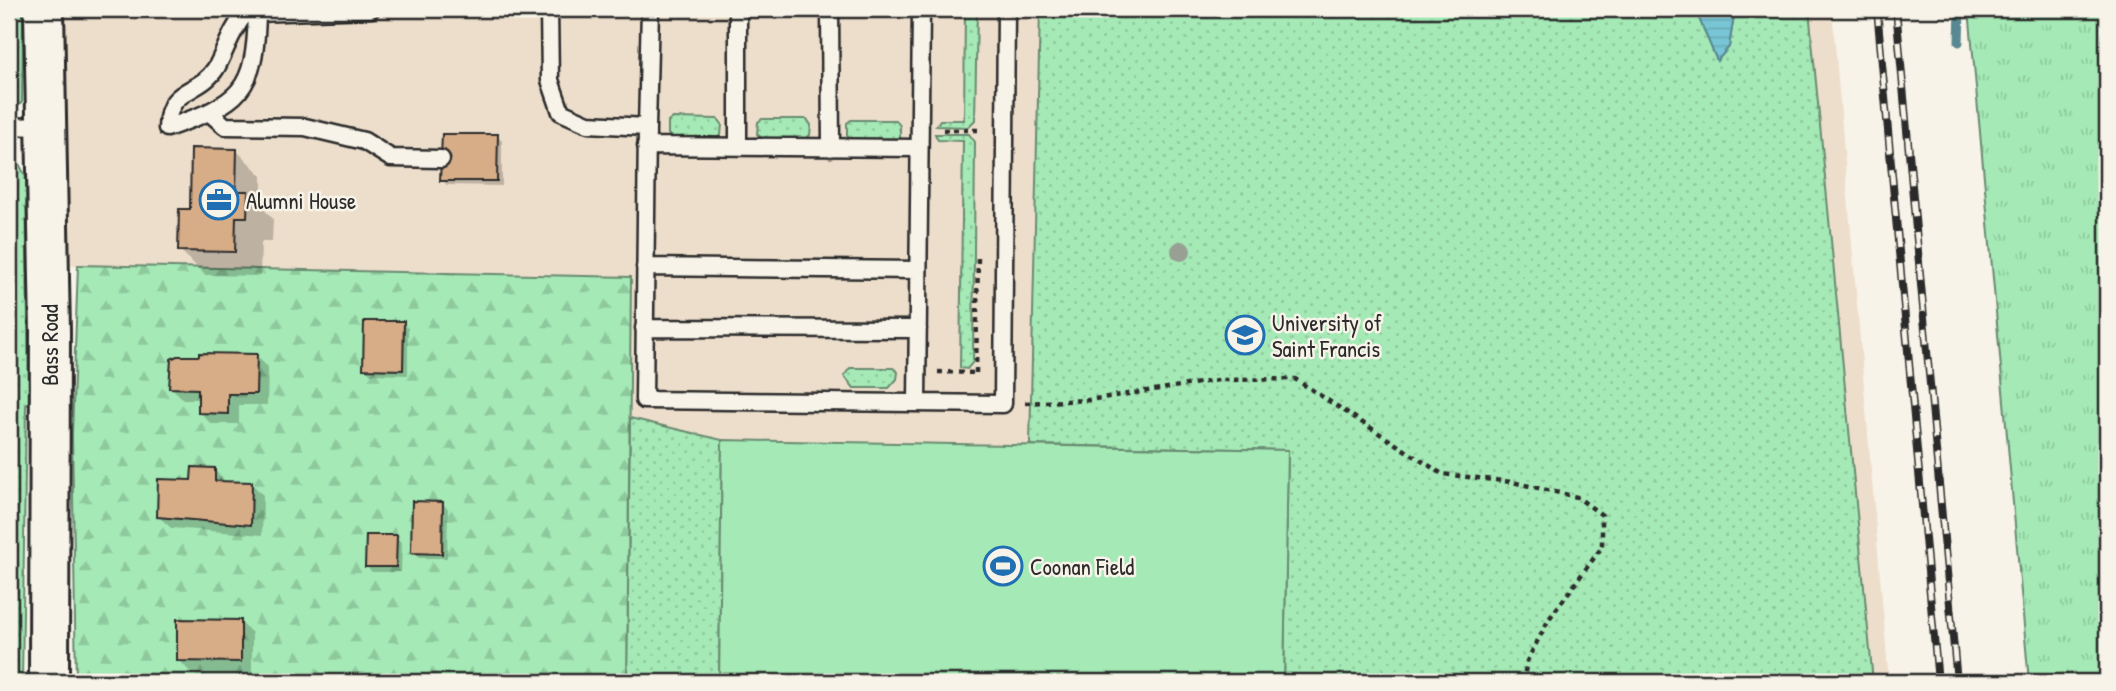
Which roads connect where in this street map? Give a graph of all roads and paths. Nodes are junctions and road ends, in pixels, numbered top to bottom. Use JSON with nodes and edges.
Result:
{"nodes":[{"id":1,"x":44,"y":9,"type":"edge"},
{"id":2,"x":371,"y":9,"type":"edge"},
{"id":3,"x":549,"y":9,"type":"edge"},
{"id":4,"x":649,"y":9,"type":"edge"},
{"id":5,"x":738,"y":9,"type":"edge"},
{"id":6,"x":830,"y":9,"type":"edge"},
{"id":7,"x":921,"y":9,"type":"edge"},
{"id":8,"x":1006,"y":9,"type":"edge"},
{"id":9,"x":257,"y":11,"type":"edge"},
{"id":10,"x":209,"y":112,"type":"junction"},
{"id":11,"x":27,"y":126,"type":"edge"},
{"id":12,"x":647,"y":127,"type":"junction"},
{"id":13,"x":935,"y":130,"type":"dead end"},
{"id":14,"x":1005,"y":130,"type":"junction"},
{"id":15,"x":646,"y":146,"type":"junction"},
{"id":16,"x":738,"y":146,"type":"junction"},
{"id":17,"x":831,"y":148,"type":"junction"},
{"id":18,"x":919,"y":148,"type":"junction"},
{"id":19,"x":441,"y":159,"type":"dead end"},
{"id":20,"x":645,"y":267,"type":"junction"},
{"id":21,"x":918,"y":270,"type":"junction"},
{"id":22,"x":644,"y":328,"type":"junction"},
{"id":23,"x":918,"y":329,"type":"junction"},
{"id":24,"x":934,"y":372,"type":"dead end"},
{"id":25,"x":1004,"y":373,"type":"junction"},
{"id":26,"x":917,"y":403,"type":"junction"},
{"id":27,"x":1003,"y":404,"type":"junction"},
{"id":28,"x":48,"y":682,"type":"edge"},
{"id":29,"x":1523,"y":682,"type":"edge"}],
"edges":[{"from":1,"to":11,"type":"main road","name":"Bass Road"},
{"from":2,"to":9,"type":"lane"},
{"from":3,"to":12,"type":"lane"},
{"from":4,"to":12,"type":"lane"},
{"from":5,"to":16,"type":"lane"},
{"from":6,"to":17,"type":"lane"},
{"from":7,"to":18,"type":"lane"},
{"from":8,"to":14,"type":"lane"},
{"from":9,"to":10,"type":"lane"},
{"from":9,"to":10,"type":"lane"},
{"from":10,"to":19,"type":"lane"},
{"from":11,"to":28,"type":"main road","name":"Bass Road"},
{"from":12,"to":15,"type":"lane"},
{"from":13,"to":14,"type":"path"},
{"from":14,"to":25,"type":"lane"},
{"from":15,"to":16,"type":"lane"},
{"from":15,"to":20,"type":"lane"},
{"from":16,"to":17,"type":"lane"},
{"from":17,"to":18,"type":"lane"},
{"from":18,"to":21,"type":"lane"},
{"from":20,"to":21,"type":"lane"},
{"from":20,"to":22,"type":"lane"},
{"from":21,"to":23,"type":"lane"},
{"from":22,"to":23,"type":"lane"},
{"from":22,"to":26,"type":"lane"},
{"from":23,"to":26,"type":"lane"},
{"from":24,"to":25,"type":"path"},
{"from":25,"to":27,"type":"lane"},
{"from":26,"to":27,"type":"lane"},
{"from":27,"to":29,"type":"path"}]}
